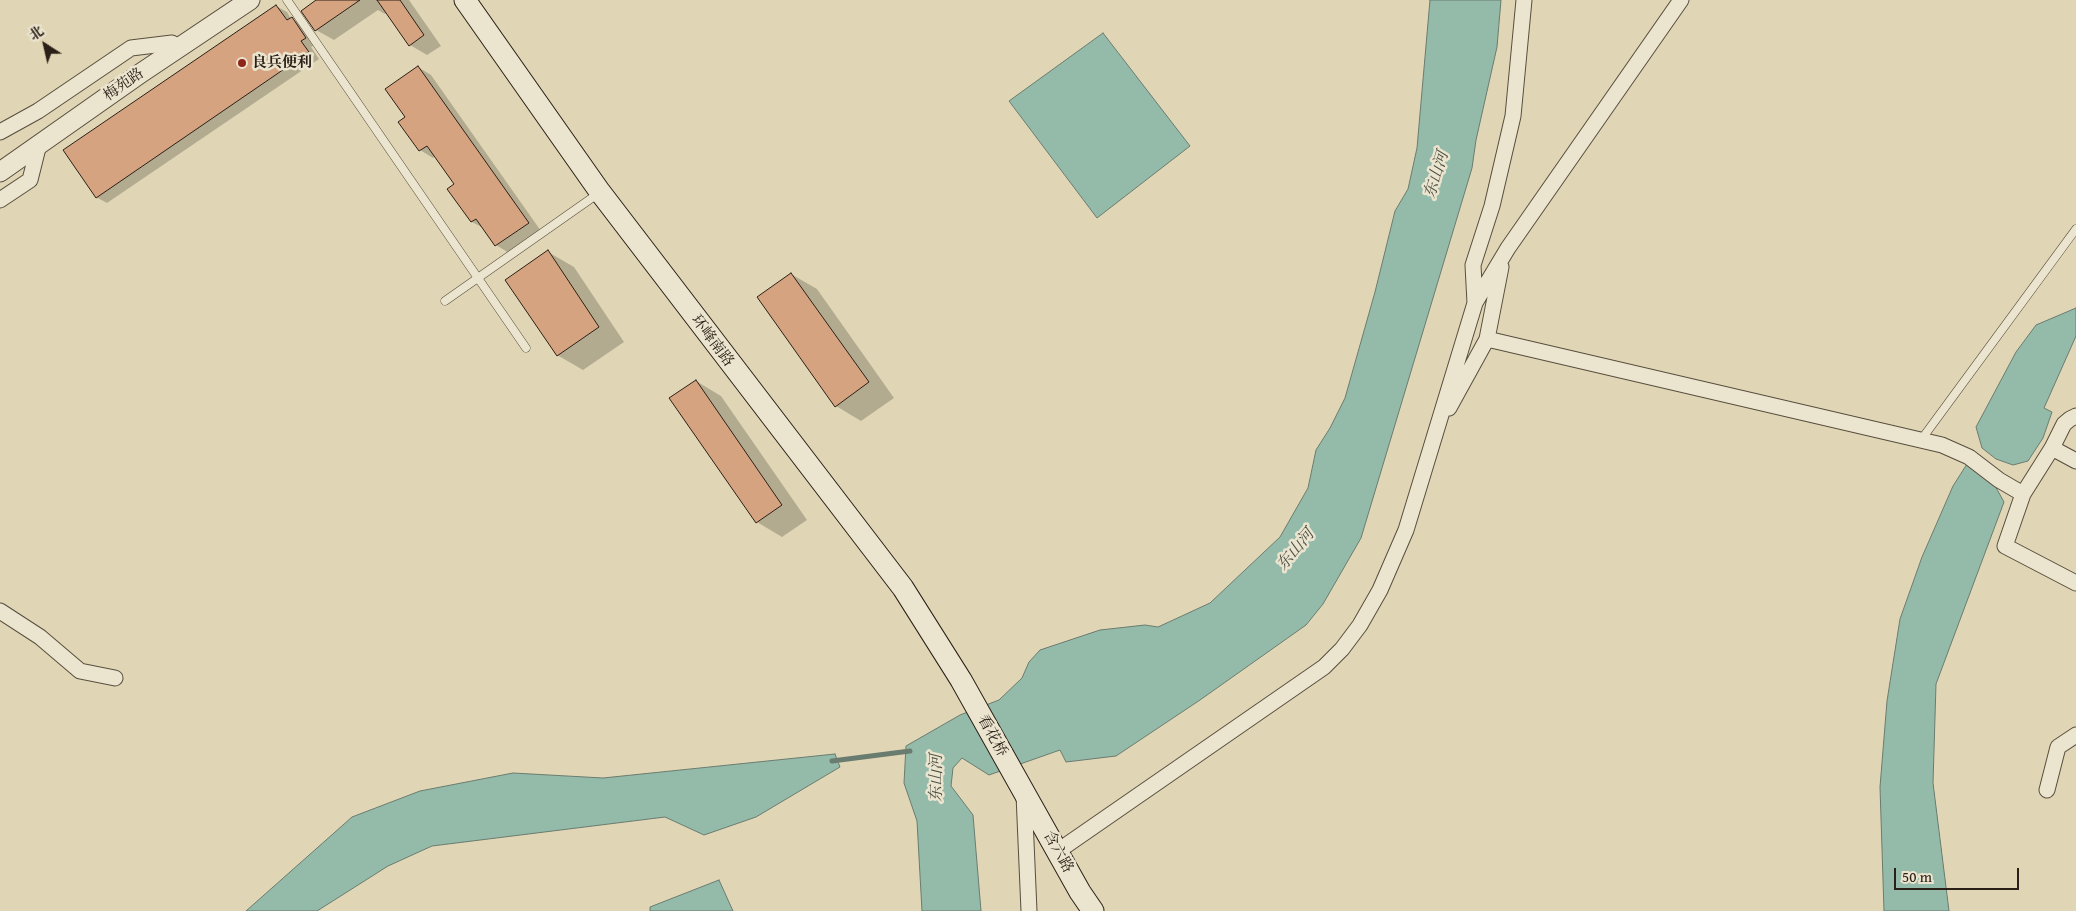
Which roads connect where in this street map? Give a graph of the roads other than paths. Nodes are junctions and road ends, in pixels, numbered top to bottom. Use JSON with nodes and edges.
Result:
{"nodes":[{"id":1,"x":235,"y":0,"type":"edge"},
{"id":2,"x":250,"y":0,"type":"edge"},
{"id":3,"x":287,"y":0,"type":"edge"},
{"id":4,"x":465,"y":0,"type":"edge"},
{"id":5,"x":1524,"y":0,"type":"edge"},
{"id":6,"x":1681,"y":0,"type":"edge"},
{"id":7,"x":172,"y":43,"type":"junction"},
{"id":8,"x":0,"y":132,"type":"edge"},
{"id":9,"x":39,"y":144,"type":"junction"},
{"id":10,"x":0,"y":157,"type":"edge"},
{"id":11,"x":0,"y":172,"type":"edge"},
{"id":12,"x":600,"y":192,"type":"junction"},
{"id":13,"x":0,"y":200,"type":"edge"},
{"id":14,"x":2076,"y":229,"type":"edge"},
{"id":15,"x":1504,"y":256,"type":"junction"},
{"id":16,"x":478,"y":278,"type":"junction"},
{"id":17,"x":445,"y":301,"type":"dead end"},
{"id":18,"x":1474,"y":303,"type":"junction"},
{"id":19,"x":1487,"y":339,"type":"junction"},
{"id":20,"x":526,"y":348,"type":"dead end"},
{"id":21,"x":2076,"y":416,"type":"edge"},
{"id":22,"x":1435,"y":436,"type":"junction"},
{"id":23,"x":1921,"y":440,"type":"junction"},
{"id":24,"x":2052,"y":448,"type":"junction"},
{"id":25,"x":2076,"y":461,"type":"edge"},
{"id":26,"x":2023,"y":494,"type":"junction"},
{"id":27,"x":2076,"y":583,"type":"edge"},
{"id":28,"x":0,"y":611,"type":"edge"},
{"id":29,"x":115,"y":678,"type":"dead end"},
{"id":30,"x":961,"y":680,"type":"joint"},
{"id":31,"x":2076,"y":735,"type":"edge"},
{"id":32,"x":2048,"y":790,"type":"dead end"},
{"id":33,"x":1024,"y":792,"type":"junction"},
{"id":34,"x":1058,"y":851,"type":"junction"},
{"id":35,"x":1029,"y":911,"type":"edge"},
{"id":36,"x":1093,"y":911,"type":"edge"}],
"edges":[{"from":1,"to":7,"type":"street","name":"梅苑路"},
{"from":2,"to":9,"type":"street","name":"梅苑路"},
{"from":3,"to":16,"type":"lane"},
{"from":4,"to":12,"type":"main road","name":"环峰南路"},
{"from":5,"to":18,"type":"street"},
{"from":6,"to":15,"type":"street"},
{"from":7,"to":8,"type":"street"},
{"from":7,"to":10,"type":"street","name":"梅苑路"},
{"from":9,"to":11,"type":"street","name":"梅苑路"},
{"from":9,"to":13,"type":"street"},
{"from":12,"to":16,"type":"lane"},
{"from":12,"to":30,"type":"main road","name":"环峰南路"},
{"from":14,"to":23,"type":"lane"},
{"from":15,"to":18,"type":"street"},
{"from":15,"to":19,"type":"street"},
{"from":16,"to":17,"type":"lane"},
{"from":16,"to":20,"type":"lane"},
{"from":18,"to":22,"type":"street"},
{"from":19,"to":22,"type":"street"},
{"from":19,"to":23,"type":"street"},
{"from":21,"to":24,"type":"street"},
{"from":22,"to":34,"type":"street"},
{"from":23,"to":26,"type":"street"},
{"from":24,"to":25,"type":"street"},
{"from":24,"to":26,"type":"street"},
{"from":26,"to":27,"type":"street"},
{"from":28,"to":29,"type":"street"},
{"from":30,"to":33,"type":"main road","name":"看花桥"},
{"from":31,"to":32,"type":"street"},
{"from":33,"to":34,"type":"main road","name":"含六路"},
{"from":33,"to":35,"type":"street"},
{"from":34,"to":36,"type":"main road","name":"含六路"}]}
